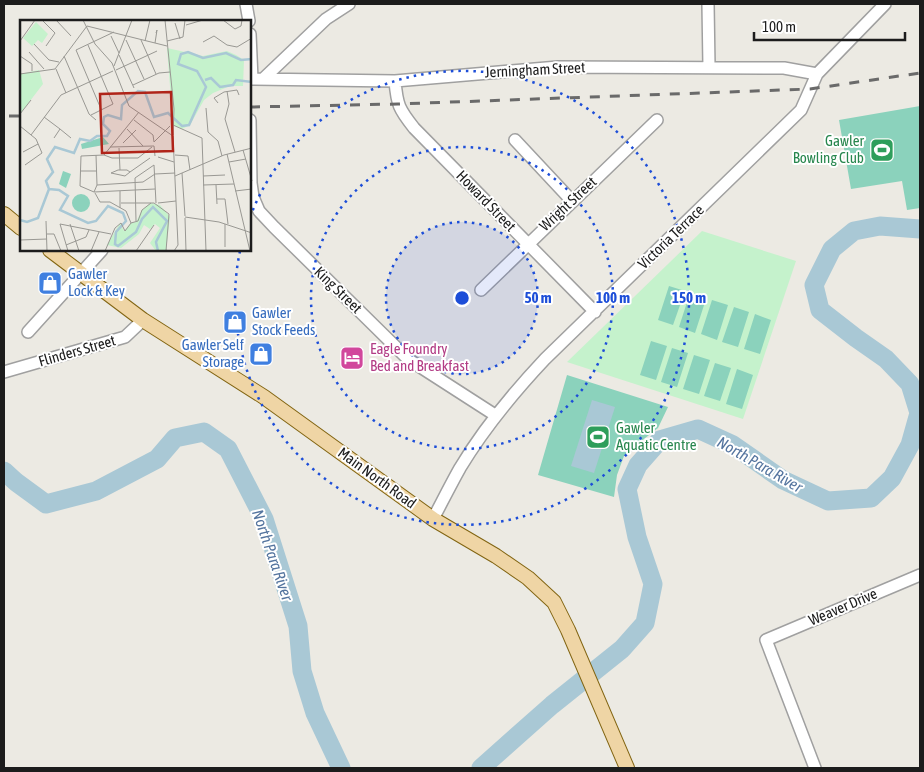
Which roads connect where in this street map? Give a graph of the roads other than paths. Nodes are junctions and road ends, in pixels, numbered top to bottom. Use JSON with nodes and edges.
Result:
{"nodes":[{"id":1,"x":246,"y":4,"type":"edge"},
{"id":2,"x":349,"y":4,"type":"edge"},
{"id":3,"x":708,"y":4,"type":"edge"},
{"id":4,"x":885,"y":4,"type":"edge"},
{"id":5,"x":249,"y":20,"type":"edge"},
{"id":6,"x":251,"y":40,"type":"edge"},
{"id":7,"x":708,"y":66,"type":"junction"},
{"id":8,"x":817,"y":74,"type":"junction"},
{"id":9,"x":258,"y":79,"type":"junction"},
{"id":10,"x":395,"y":81,"type":"junction"},
{"id":11,"x":251,"y":120,"type":"edge"},
{"id":12,"x":657,"y":120,"type":"dead end"},
{"id":13,"x":515,"y":140,"type":"dead end"},
{"id":14,"x":572,"y":201,"type":"junction"},
{"id":15,"x":4,"y":214,"type":"edge"},
{"id":16,"x":20,"y":227,"type":"edge"},
{"id":17,"x":527,"y":243,"type":"junction"},
{"id":18,"x":51,"y":251,"type":"edge"},
{"id":19,"x":101,"y":251,"type":"edge"},
{"id":20,"x":81,"y":274,"type":"junction"},
{"id":21,"x":481,"y":290,"type":"dead end"},
{"id":22,"x":595,"y":312,"type":"junction"},
{"id":23,"x":143,"y":320,"type":"junction"},
{"id":24,"x":28,"y":332,"type":"dead end"},
{"id":25,"x":4,"y":372,"type":"edge"},
{"id":26,"x":495,"y":416,"type":"junction"},
{"id":27,"x":433,"y":519,"type":"junction"},
{"id":28,"x":920,"y":577,"type":"edge"},
{"id":29,"x":627,"y":768,"type":"edge"},
{"id":30,"x":815,"y":768,"type":"edge"}],
"edges":[{"from":1,"to":5,"type":"street"},
{"from":2,"to":9,"type":"street"},
{"from":3,"to":7,"type":"street"},
{"from":4,"to":8,"type":"street"},
{"from":6,"to":9,"type":"street"},
{"from":7,"to":8,"type":"street","name":"Jerningham Street"},
{"from":7,"to":10,"type":"street","name":"Jerningham Street"},
{"from":8,"to":22,"type":"street","name":"Victoria Terrace"},
{"from":9,"to":10,"type":"street","name":"Jerningham Street"},
{"from":10,"to":17,"type":"street","name":"Howard Street"},
{"from":11,"to":26,"type":"street","name":"King Street"},
{"from":12,"to":14,"type":"street","name":"Wright Street"},
{"from":13,"to":14,"type":"street"},
{"from":14,"to":17,"type":"street","name":"Wright Street"},
{"from":15,"to":16,"type":"main road"},
{"from":17,"to":21,"type":"street","name":"Wright Street"},
{"from":17,"to":22,"type":"street","name":"Howard Street"},
{"from":18,"to":20,"type":"main road","name":"Main North Road"},
{"from":19,"to":20,"type":"street"},
{"from":20,"to":23,"type":"main road","name":"Main North Road"},
{"from":20,"to":24,"type":"street"},
{"from":22,"to":26,"type":"street","name":"Victoria Terrace"},
{"from":23,"to":25,"type":"street","name":"Flinders Street"},
{"from":23,"to":27,"type":"main road","name":"Main North Road"},
{"from":26,"to":27,"type":"street","name":"Victoria Terrace"},
{"from":27,"to":29,"type":"main road","name":"Main North Road"},
{"from":28,"to":30,"type":"street","name":"Weaver Drive"}]}
